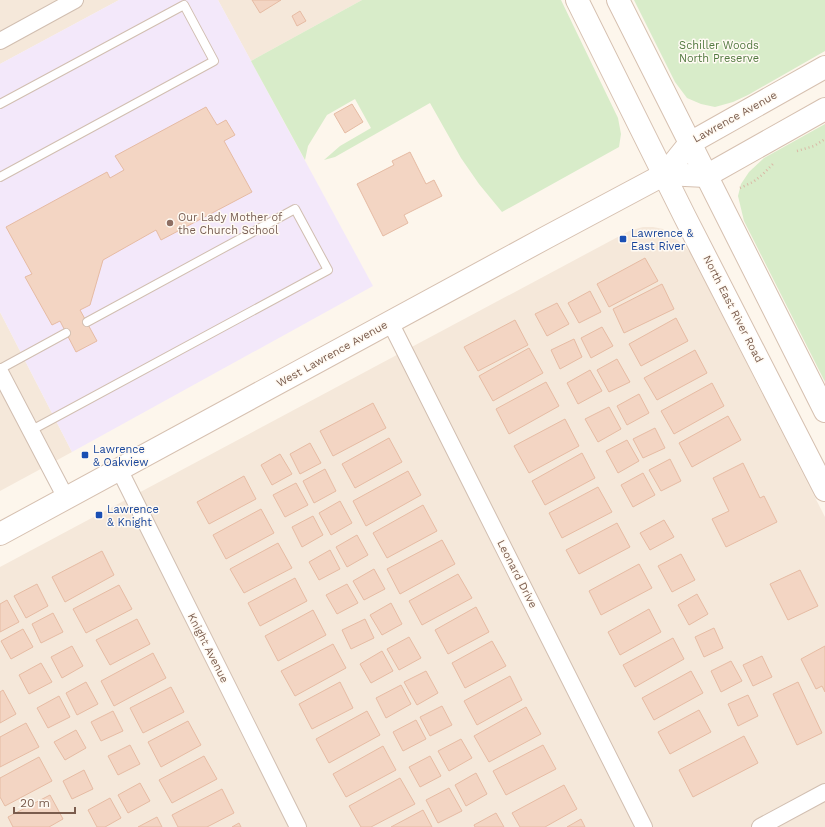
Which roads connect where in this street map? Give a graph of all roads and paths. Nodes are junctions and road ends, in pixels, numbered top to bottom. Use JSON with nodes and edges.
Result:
{"nodes":[{"id":1,"x":75,"y":0,"type":"edge"},
{"id":2,"x":577,"y":0,"type":"edge"},
{"id":3,"x":618,"y":0,"type":"edge"},
{"id":4,"x":0,"y":41,"type":"edge"},
{"id":5,"x":825,"y":67,"type":"edge"},
{"id":6,"x":0,"y":104,"type":"edge"},
{"id":7,"x":825,"y":109,"type":"edge"},
{"id":8,"x":825,"y":139,"type":"edge"},
{"id":9,"x":690,"y":143,"type":"junction"},
{"id":10,"x":792,"y":152,"type":"dead end"},
{"id":11,"x":776,"y":162,"type":"dead end"},
{"id":12,"x":665,"y":174,"type":"junction"},
{"id":13,"x":706,"y":176,"type":"junction"},
{"id":14,"x":0,"y":177,"type":"edge"},
{"id":15,"x":740,"y":188,"type":"dead end"},
{"id":16,"x":87,"y":322,"type":"dead end"},
{"id":17,"x":390,"y":322,"type":"junction"},
{"id":18,"x":66,"y":333,"type":"dead end"},
{"id":19,"x":0,"y":370,"type":"edge"},
{"id":20,"x":825,"y":411,"type":"edge"},
{"id":21,"x":30,"y":431,"type":"junction"},
{"id":22,"x":119,"y":469,"type":"junction"},
{"id":23,"x":825,"y":490,"type":"edge"},
{"id":24,"x":66,"y":498,"type":"junction"},
{"id":25,"x":0,"y":534,"type":"edge"},
{"id":26,"x":825,"y":792,"type":"edge"},
{"id":27,"x":298,"y":827,"type":"edge"},
{"id":28,"x":644,"y":827,"type":"edge"},
{"id":29,"x":760,"y":827,"type":"edge"}],
"edges":[{"from":1,"to":4,"type":"street"},
{"from":2,"to":12,"type":"main road","name":"North East River Road"},
{"from":3,"to":9,"type":"main road"},
{"from":5,"to":9,"type":"main road","name":"Lawrence Avenue"},
{"from":6,"to":14,"type":"lane"},
{"from":7,"to":13,"type":"main road"},
{"from":8,"to":10,"type":"path"},
{"from":9,"to":12,"type":"main road","name":"Lawrence Avenue"},
{"from":9,"to":13,"type":"main road"},
{"from":11,"to":15,"type":"path"},
{"from":12,"to":13,"type":"main road"},
{"from":12,"to":17,"type":"main road","name":"West Lawrence Avenue"},
{"from":12,"to":23,"type":"main road","name":"North East River Road"},
{"from":13,"to":20,"type":"main road"},
{"from":16,"to":21,"type":"lane"},
{"from":17,"to":22,"type":"main road","name":"West Lawrence Avenue"},
{"from":17,"to":28,"type":"street","name":"Leonard Drive"},
{"from":18,"to":19,"type":"lane"},
{"from":19,"to":21,"type":"street"},
{"from":21,"to":24,"type":"street"},
{"from":22,"to":24,"type":"main road","name":"West Lawrence Avenue"},
{"from":22,"to":27,"type":"street","name":"Knight Avenue"},
{"from":24,"to":25,"type":"main road","name":"West Lawrence Avenue"},
{"from":26,"to":29,"type":"street"}]}
